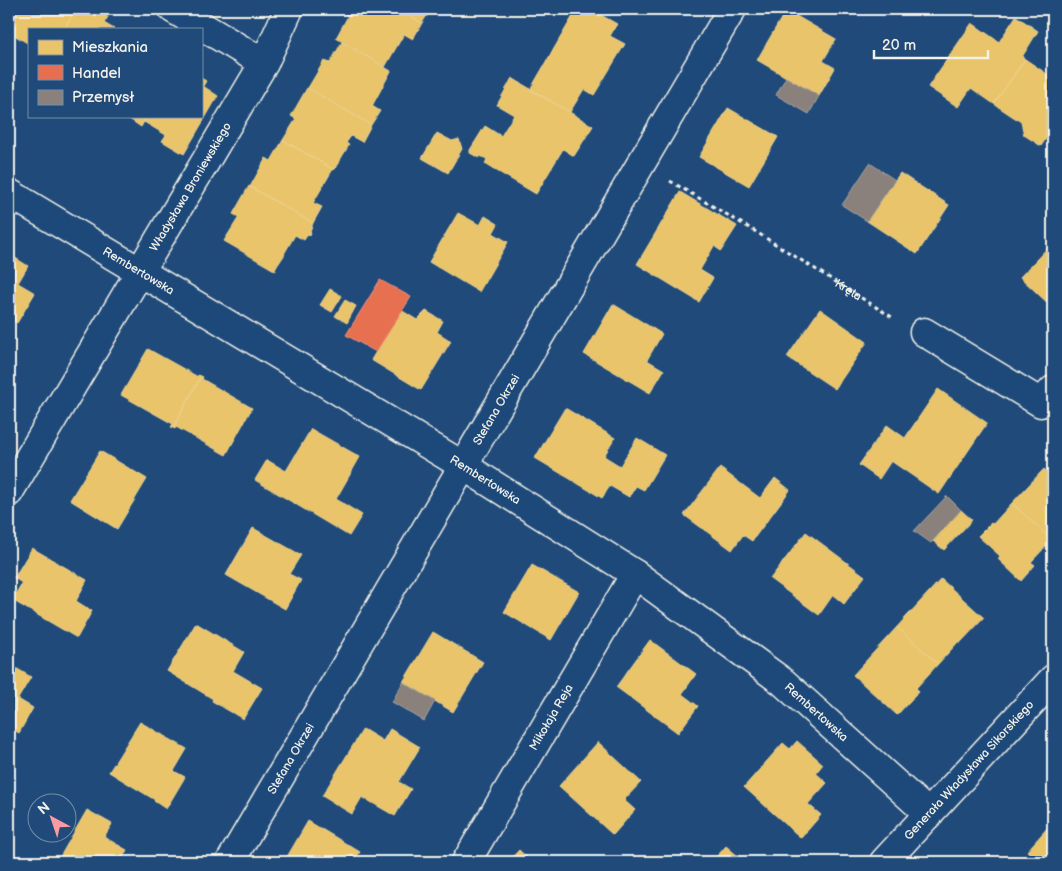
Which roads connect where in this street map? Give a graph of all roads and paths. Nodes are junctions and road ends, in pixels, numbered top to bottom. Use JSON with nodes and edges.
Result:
{"nodes":[{"id":1,"x":174,"y":9,"type":"edge"},
{"id":2,"x":289,"y":9,"type":"edge"},
{"id":3,"x":732,"y":9,"type":"edge"},
{"id":4,"x":264,"y":63,"type":"junction"},
{"id":5,"x":642,"y":164,"type":"junction"},
{"id":6,"x":9,"y":193,"type":"edge"},
{"id":7,"x":140,"y":271,"type":"junction"},
{"id":8,"x":924,"y":332,"type":"joint"},
{"id":9,"x":1053,"y":390,"type":"edge"},
{"id":10,"x":462,"y":465,"type":"junction"},
{"id":11,"x":9,"y":492,"type":"edge"},
{"id":12,"x":635,"y":574,"type":"junction"},
{"id":13,"x":1053,"y":679,"type":"edge"},
{"id":14,"x":929,"y":814,"type":"junction"},
{"id":15,"x":230,"y":862,"type":"edge"},
{"id":16,"x":466,"y":862,"type":"edge"},
{"id":17,"x":884,"y":862,"type":"edge"}],
"edges":[{"from":1,"to":4,"type":"street"},
{"from":2,"to":4,"type":"street","name":"Władysława Broniewskiego"},
{"from":3,"to":5,"type":"street","name":"Stefana Okrzei"},
{"from":4,"to":7,"type":"street","name":"Władysława Broniewskiego"},
{"from":5,"to":8,"type":"path","name":"Kręta"},
{"from":5,"to":10,"type":"street","name":"Stefana Okrzei"},
{"from":6,"to":7,"type":"street","name":"Rembertowska"},
{"from":7,"to":10,"type":"street","name":"Rembertowska"},
{"from":7,"to":11,"type":"street","name":"Władysława Broniewskiego"},
{"from":8,"to":9,"type":"street"},
{"from":10,"to":12,"type":"street","name":"Rembertowska"},
{"from":10,"to":15,"type":"street","name":"Stefana Okrzei"},
{"from":12,"to":14,"type":"street","name":"Rembertowska"},
{"from":12,"to":16,"type":"street","name":"Mikołaja Reja"},
{"from":13,"to":14,"type":"street","name":"Generała Władysława Sikorskiego"},
{"from":14,"to":17,"type":"street","name":"Generała Władysława Sikorskiego"}]}
